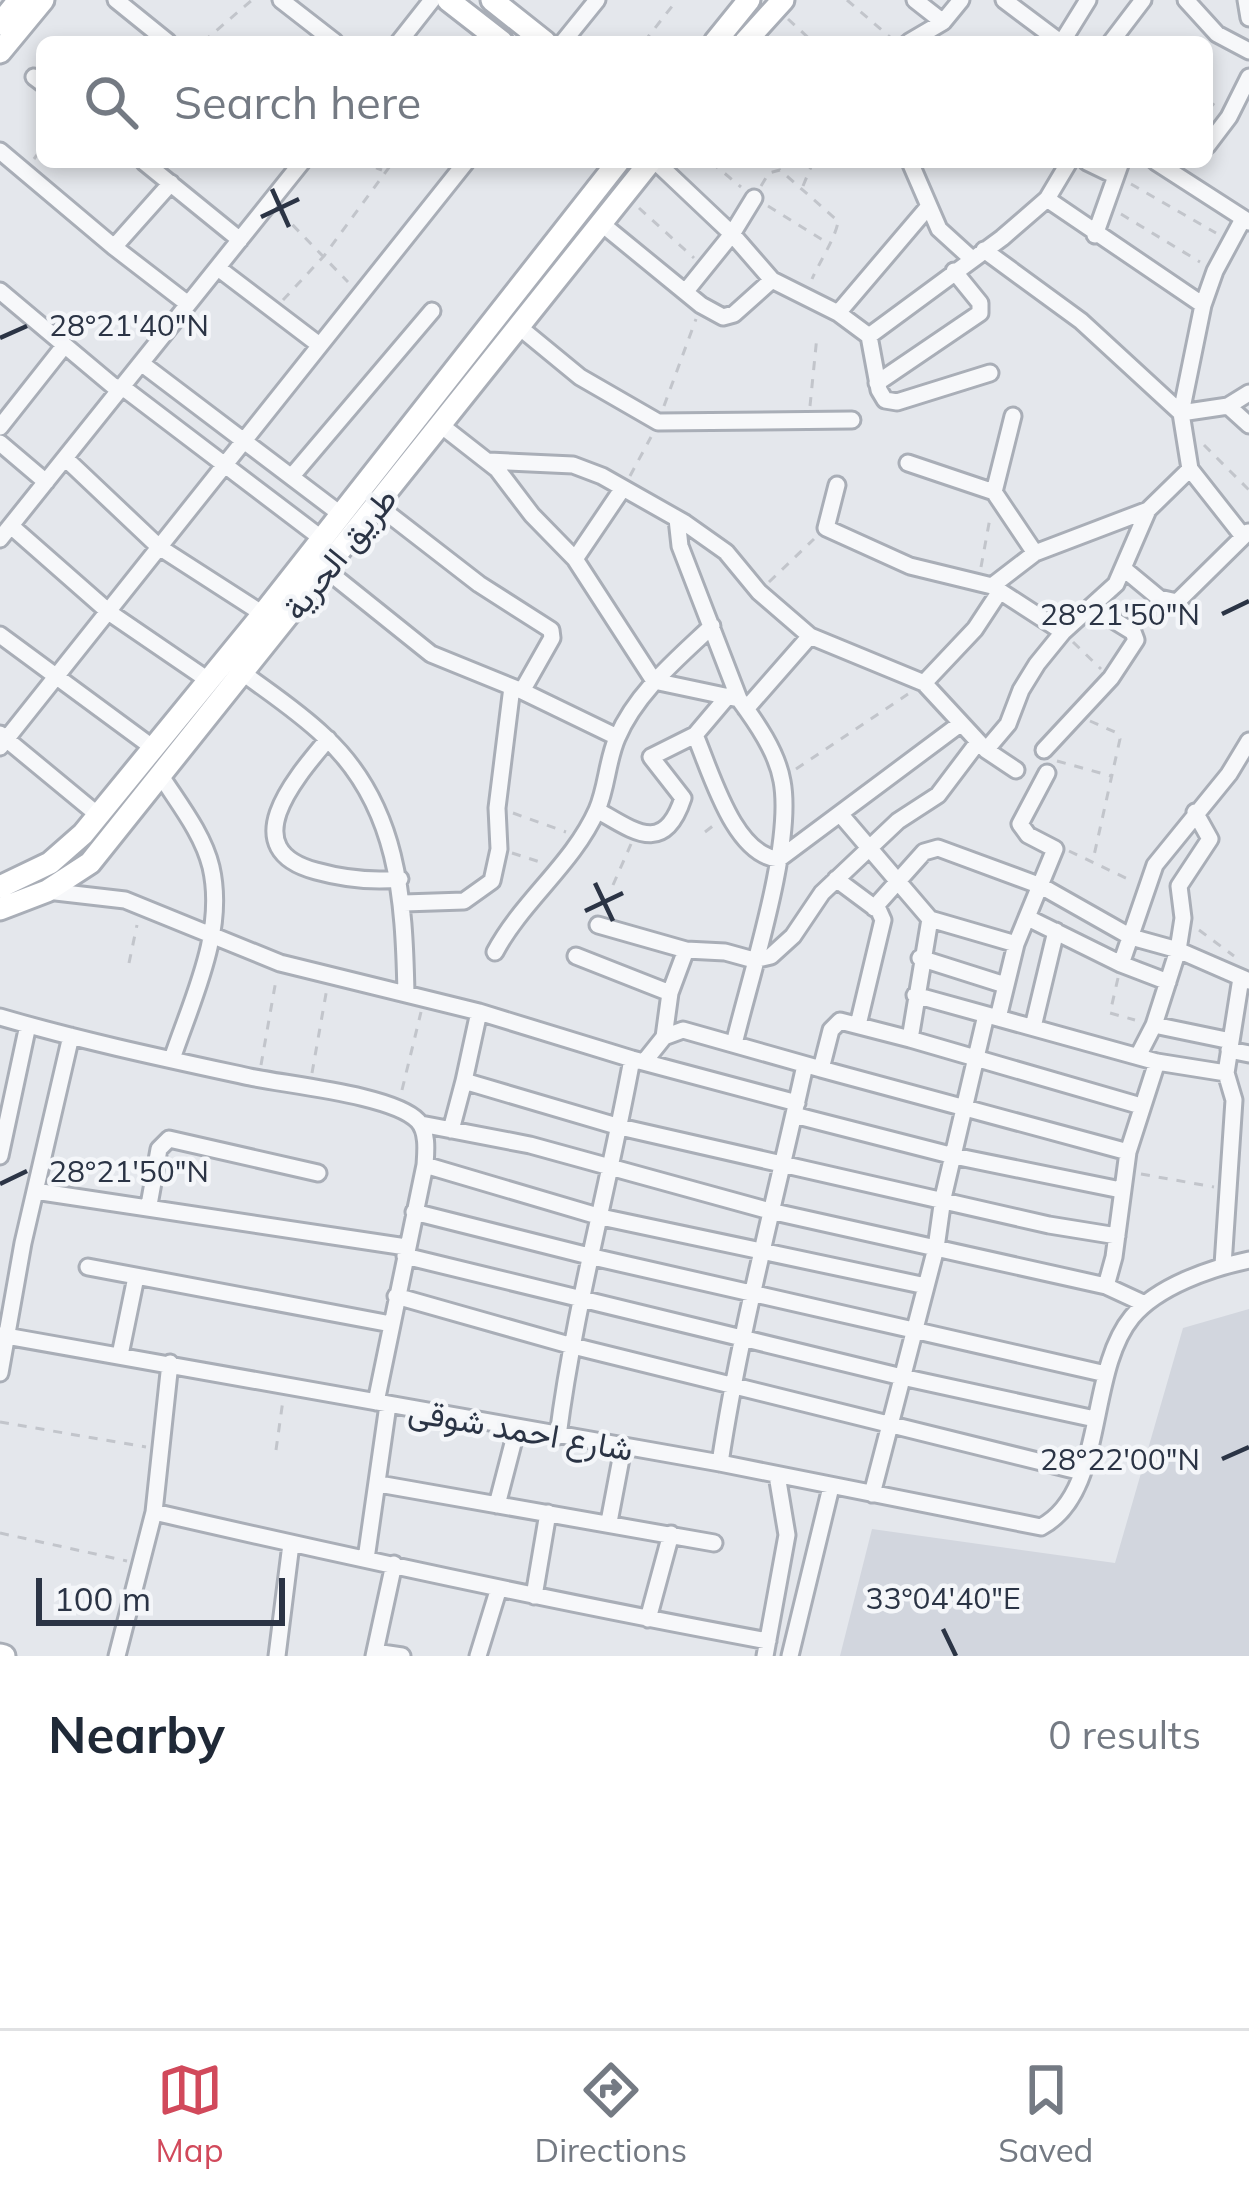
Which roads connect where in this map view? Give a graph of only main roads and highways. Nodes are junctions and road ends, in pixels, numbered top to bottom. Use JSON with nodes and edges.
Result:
{"nodes":[{"id":1,"x":19,"y":0,"type":"edge"},
{"id":2,"x":43,"y":0,"type":"edge"},
{"id":3,"x":448,"y":0,"type":"edge"},
{"id":4,"x":493,"y":0,"type":"edge"},
{"id":5,"x":749,"y":0,"type":"edge"},
{"id":6,"x":780,"y":4,"type":"edge"},
{"id":7,"x":0,"y":23,"type":"edge"},
{"id":8,"x":494,"y":36,"type":"edge"},
{"id":9,"x":538,"y":36,"type":"edge"},
{"id":10,"x":720,"y":36,"type":"edge"},
{"id":11,"x":751,"y":36,"type":"edge"},
{"id":12,"x":0,"y":52,"type":"edge"},
{"id":13,"x":613,"y":168,"type":"edge"},
{"id":14,"x":648,"y":168,"type":"edge"},
{"id":15,"x":0,"y":886,"type":"edge"},
{"id":16,"x":0,"y":909,"type":"edge"}],
"edges":[{"from":1,"to":7,"type":"main road"},
{"from":2,"to":12,"type":"main road"},
{"from":3,"to":8,"type":"main road"},
{"from":4,"to":9,"type":"main road"},
{"from":5,"to":10,"type":"main road"},
{"from":6,"to":11,"type":"main road"},
{"from":13,"to":15,"type":"main road","name":"طريق الحرية"},
{"from":14,"to":16,"type":"main road","name":"طريق الحرية"}]}
